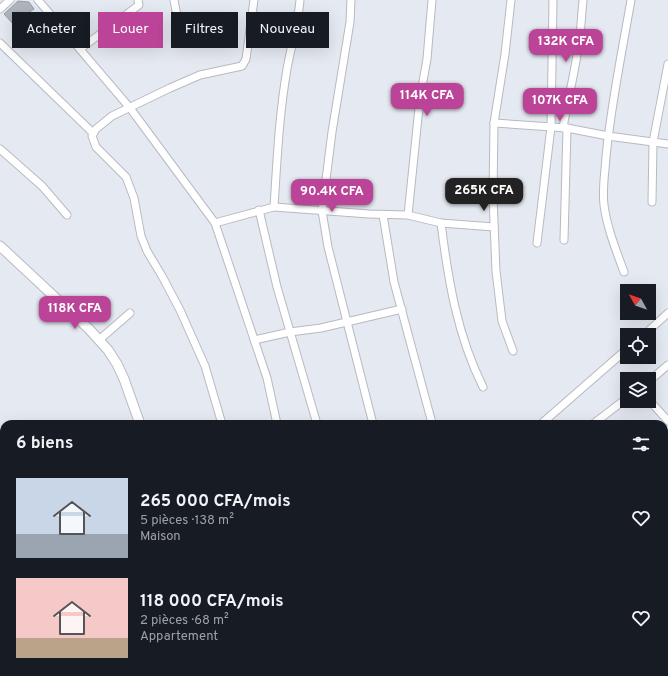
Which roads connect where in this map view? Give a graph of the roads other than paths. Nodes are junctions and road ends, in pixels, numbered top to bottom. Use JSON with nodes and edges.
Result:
{"nodes":[{"id":1,"x":10,"y":0,"type":"edge"},
{"id":2,"x":38,"y":0,"type":"edge"},
{"id":3,"x":138,"y":0,"type":"edge"},
{"id":4,"x":174,"y":0,"type":"edge"},
{"id":5,"x":254,"y":0,"type":"edge"},
{"id":6,"x":300,"y":0,"type":"edge"},
{"id":7,"x":351,"y":0,"type":"edge"},
{"id":8,"x":432,"y":0,"type":"edge"},
{"id":9,"x":510,"y":0,"type":"edge"},
{"id":10,"x":553,"y":0,"type":"edge"},
{"id":11,"x":583,"y":0,"type":"edge"},
{"id":12,"x":631,"y":0,"type":"edge"},
{"id":13,"x":0,"y":9,"type":"edge"},
{"id":14,"x":176,"y":12,"type":"edge"},
{"id":15,"x":0,"y":43,"type":"edge"},
{"id":16,"x":80,"y":49,"type":"junction"},
{"id":17,"x":668,"y":64,"type":"edge"},
{"id":18,"x":130,"y":108,"type":"junction"},
{"id":19,"x":494,"y":123,"type":"junction"},
{"id":20,"x":551,"y":127,"type":"junction"},
{"id":21,"x":565,"y":128,"type":"junction"},
{"id":22,"x":93,"y":133,"type":"junction"},
{"id":23,"x":608,"y":136,"type":"junction"},
{"id":24,"x":653,"y":142,"type":"junction"},
{"id":25,"x":668,"y":144,"type":"edge"},
{"id":26,"x":0,"y":149,"type":"edge"},
{"id":27,"x":652,"y":202,"type":"dead end"},
{"id":28,"x":274,"y":207,"type":"junction"},
{"id":29,"x":259,"y":210,"type":"junction"},
{"id":30,"x":322,"y":210,"type":"junction"},
{"id":31,"x":67,"y":214,"type":"dead end"},
{"id":32,"x":383,"y":215,"type":"junction"},
{"id":33,"x":408,"y":215,"type":"junction"},
{"id":34,"x":215,"y":223,"type":"junction"},
{"id":35,"x":441,"y":223,"type":"junction"},
{"id":36,"x":494,"y":227,"type":"junction"},
{"id":37,"x":564,"y":240,"type":"dead end"},
{"id":38,"x":537,"y":243,"type":"dead end"},
{"id":39,"x":0,"y":246,"type":"edge"},
{"id":40,"x":624,"y":272,"type":"dead end"},
{"id":41,"x":402,"y":309,"type":"junction"},
{"id":42,"x":130,"y":313,"type":"dead end"},
{"id":43,"x":668,"y":313,"type":"edge"},
{"id":44,"x":347,"y":322,"type":"junction"},
{"id":45,"x":652,"y":328,"type":"edge"},
{"id":46,"x":290,"y":332,"type":"junction"},
{"id":47,"x":99,"y":340,"type":"junction"},
{"id":48,"x":254,"y":340,"type":"junction"},
{"id":49,"x":513,"y":351,"type":"dead end"},
{"id":50,"x":620,"y":355,"type":"edge"},
{"id":51,"x":668,"y":365,"type":"edge"},
{"id":52,"x":656,"y":375,"type":"edge"},
{"id":53,"x":483,"y":386,"type":"dead end"},
{"id":54,"x":620,"y":403,"type":"edge"},
{"id":55,"x":656,"y":408,"type":"edge"},
{"id":56,"x":139,"y":420,"type":"edge"},
{"id":57,"x":221,"y":420,"type":"edge"},
{"id":58,"x":276,"y":420,"type":"edge"},
{"id":59,"x":316,"y":420,"type":"edge"},
{"id":60,"x":372,"y":420,"type":"edge"},
{"id":61,"x":431,"y":420,"type":"edge"},
{"id":62,"x":546,"y":420,"type":"edge"},
{"id":63,"x":598,"y":420,"type":"edge"},
{"id":64,"x":667,"y":420,"type":"edge"}],
"edges":[{"from":1,"to":13,"type":"street"},
{"from":2,"to":16,"type":"street"},
{"from":3,"to":16,"type":"street"},
{"from":4,"to":14,"type":"street"},
{"from":5,"to":18,"type":"street"},
{"from":6,"to":28,"type":"street"},
{"from":7,"to":30,"type":"street"},
{"from":8,"to":33,"type":"street"},
{"from":9,"to":19,"type":"street"},
{"from":10,"to":20,"type":"street"},
{"from":11,"to":21,"type":"street"},
{"from":12,"to":23,"type":"street"},
{"from":15,"to":22,"type":"street"},
{"from":16,"to":18,"type":"street"},
{"from":17,"to":24,"type":"street"},
{"from":18,"to":22,"type":"street"},
{"from":18,"to":34,"type":"street"},
{"from":19,"to":20,"type":"street"},
{"from":19,"to":36,"type":"street"},
{"from":20,"to":21,"type":"street"},
{"from":20,"to":38,"type":"street"},
{"from":21,"to":23,"type":"street"},
{"from":21,"to":37,"type":"street"},
{"from":22,"to":57,"type":"street"},
{"from":23,"to":24,"type":"street"},
{"from":23,"to":40,"type":"street"},
{"from":24,"to":25,"type":"street"},
{"from":24,"to":27,"type":"street"},
{"from":26,"to":31,"type":"street"},
{"from":28,"to":29,"type":"street"},
{"from":28,"to":30,"type":"street"},
{"from":29,"to":34,"type":"street"},
{"from":29,"to":46,"type":"street"},
{"from":30,"to":32,"type":"street"},
{"from":30,"to":44,"type":"street"},
{"from":32,"to":33,"type":"street"},
{"from":32,"to":41,"type":"street"},
{"from":33,"to":35,"type":"street"},
{"from":34,"to":48,"type":"street"},
{"from":35,"to":36,"type":"street"},
{"from":35,"to":53,"type":"street"},
{"from":36,"to":49,"type":"street"},
{"from":39,"to":47,"type":"street"},
{"from":41,"to":44,"type":"street"},
{"from":41,"to":61,"type":"street"},
{"from":42,"to":47,"type":"street"},
{"from":43,"to":45,"type":"street"},
{"from":44,"to":46,"type":"street"},
{"from":44,"to":60,"type":"street"},
{"from":46,"to":48,"type":"street"},
{"from":46,"to":59,"type":"street"},
{"from":47,"to":56,"type":"street"},
{"from":48,"to":58,"type":"street"},
{"from":50,"to":62,"type":"street"},
{"from":51,"to":52,"type":"street"},
{"from":54,"to":63,"type":"street"},
{"from":55,"to":64,"type":"street"}]}
